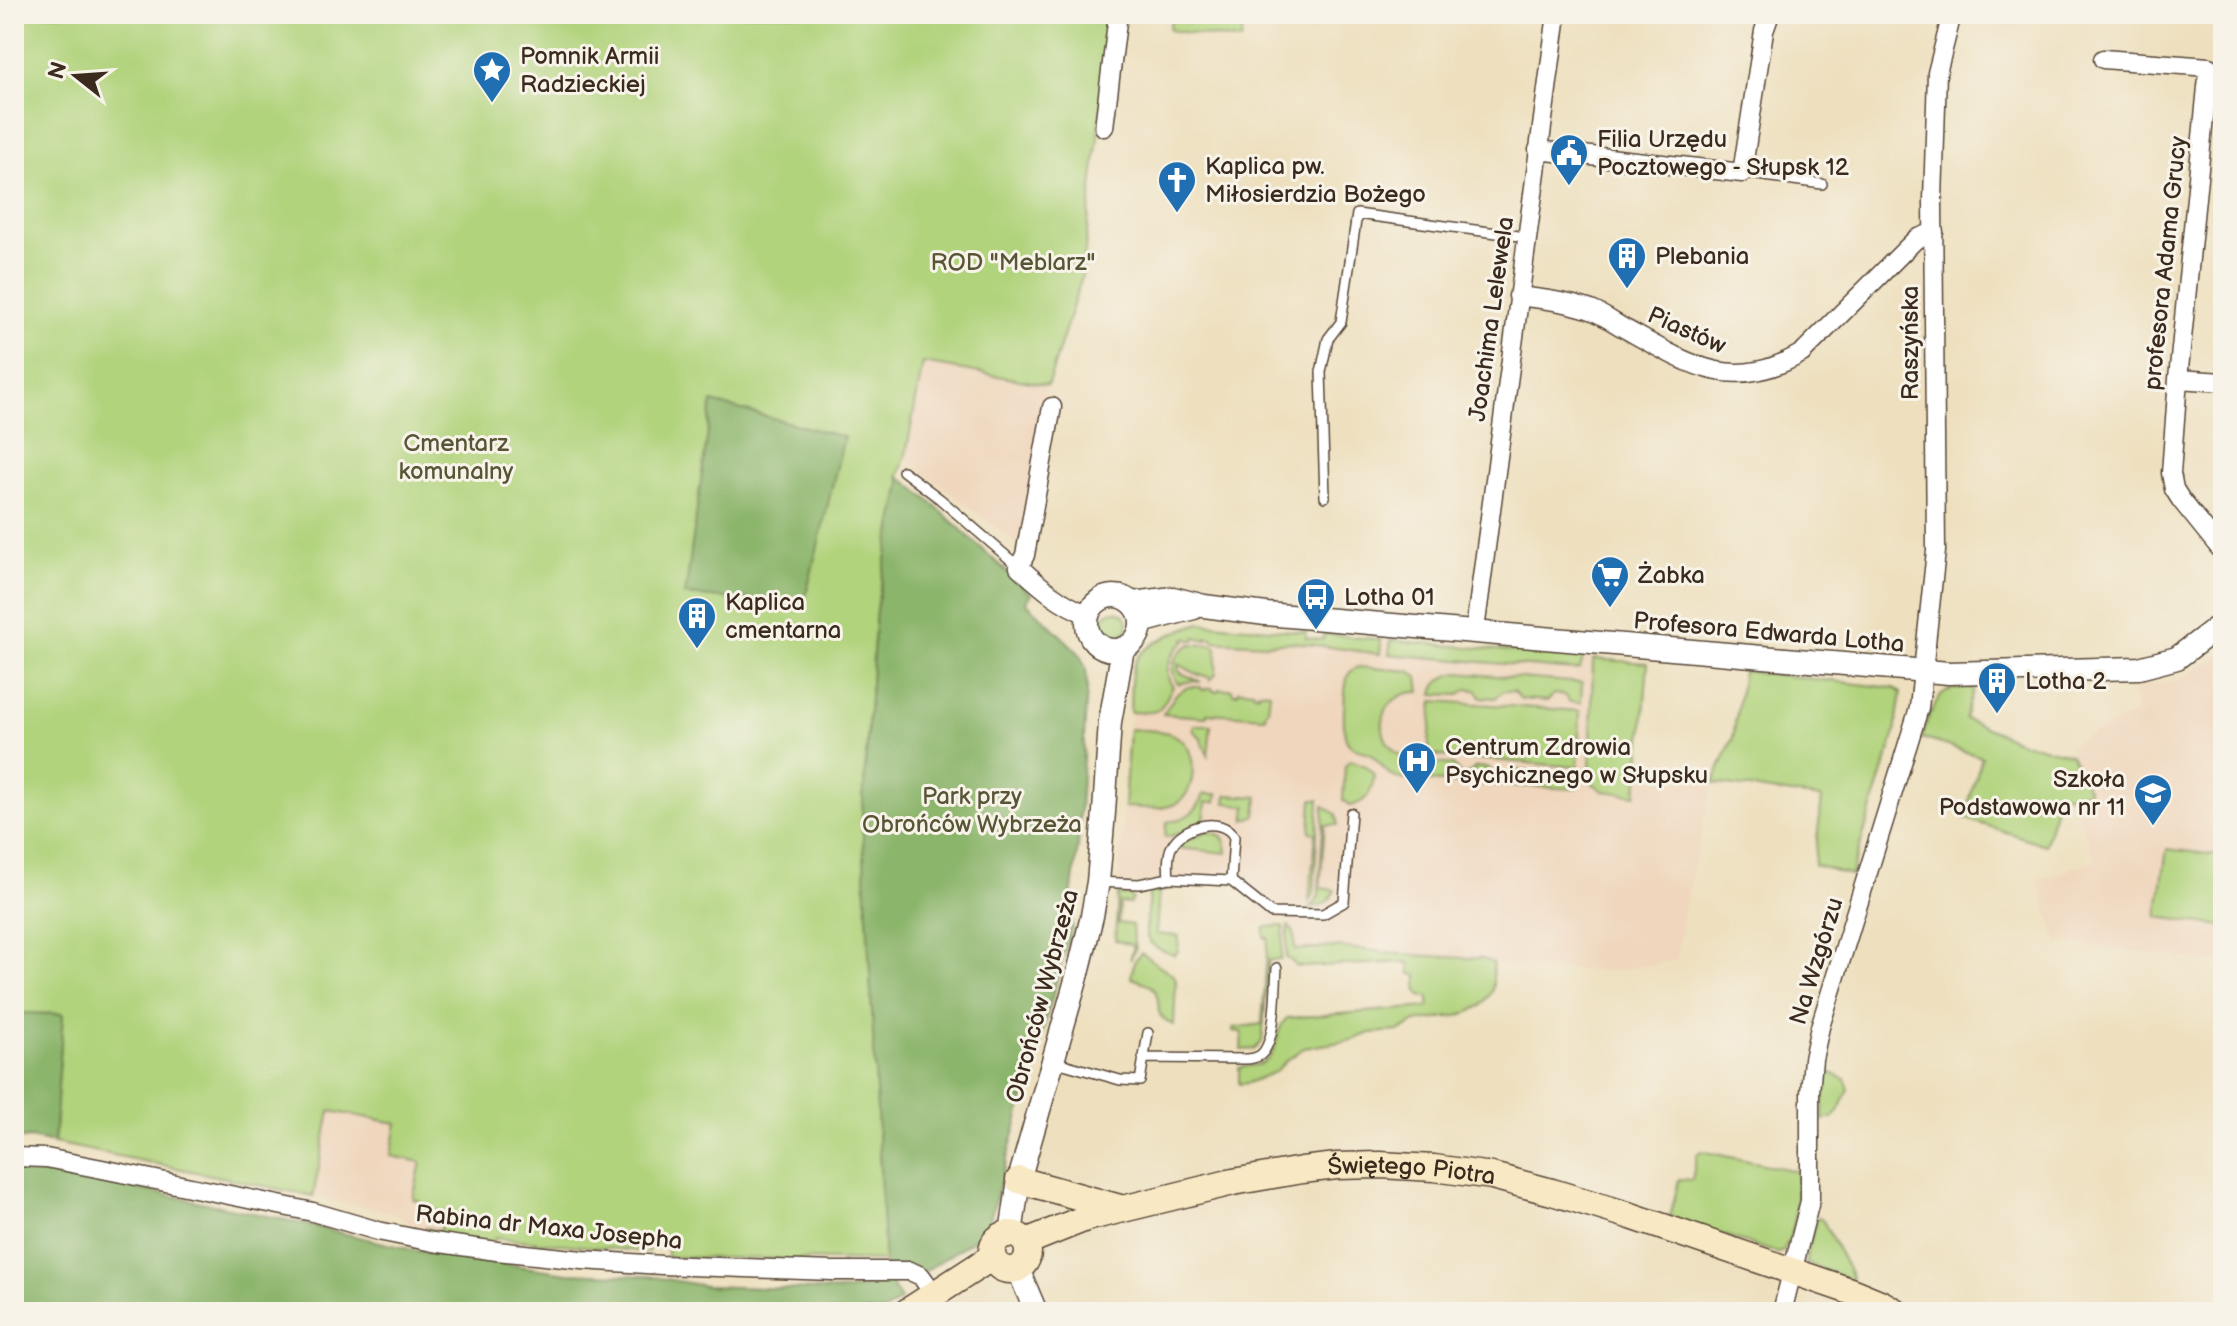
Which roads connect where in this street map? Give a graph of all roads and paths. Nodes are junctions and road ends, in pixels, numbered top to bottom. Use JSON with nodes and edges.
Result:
{"nodes":[{"id":1,"x":1118,"y":14,"type":"edge"},
{"id":2,"x":1557,"y":14,"type":"edge"},
{"id":3,"x":1770,"y":14,"type":"edge"},
{"id":4,"x":1952,"y":14,"type":"edge"},
{"id":5,"x":2103,"y":59,"type":"dead end"},
{"id":6,"x":1104,"y":127,"type":"dead end"},
{"id":7,"x":1538,"y":150,"type":"junction"},
{"id":8,"x":1742,"y":173,"type":"junction"},
{"id":9,"x":1822,"y":184,"type":"dead end"},
{"id":10,"x":1934,"y":232,"type":"junction"},
{"id":11,"x":1526,"y":237,"type":"junction"},
{"id":12,"x":1518,"y":296,"type":"junction"},
{"id":13,"x":2178,"y":379,"type":"junction"},
{"id":14,"x":2223,"y":382,"type":"edge"},
{"id":15,"x":1052,"y":407,"type":"dead end"},
{"id":16,"x":903,"y":471,"type":"dead end"},
{"id":17,"x":1325,"y":497,"type":"dead end"},
{"id":18,"x":2223,"y":552,"type":"edge"},
{"id":19,"x":1019,"y":567,"type":"junction"},
{"id":20,"x":1137,"y":612,"type":"junction"},
{"id":21,"x":1089,"y":615,"type":"junction"},
{"id":22,"x":2223,"y":623,"type":"edge"},
{"id":23,"x":1475,"y":630,"type":"junction"},
{"id":24,"x":1112,"y":647,"type":"junction"},
{"id":25,"x":1923,"y":672,"type":"junction"},
{"id":26,"x":1351,"y":813,"type":"dead end"},
{"id":27,"x":1169,"y":878,"type":"junction"},
{"id":28,"x":1231,"y":881,"type":"junction"},
{"id":29,"x":1098,"y":882,"type":"junction"},
{"id":30,"x":1277,"y":968,"type":"dead end"},
{"id":31,"x":1148,"y":1033,"type":"dead end"},
{"id":32,"x":1143,"y":1058,"type":"junction"},
{"id":33,"x":1053,"y":1061,"type":"junction"},
{"id":34,"x":14,"y":1157,"type":"edge"},
{"id":35,"x":1019,"y":1180,"type":"junction"},
{"id":36,"x":1120,"y":1208,"type":"junction"},
{"id":37,"x":1018,"y":1238,"type":"junction"},
{"id":38,"x":992,"y":1257,"type":"junction"},
{"id":39,"x":1018,"y":1269,"type":"junction"},
{"id":40,"x":1793,"y":1270,"type":"junction"},
{"id":41,"x":934,"y":1294,"type":"junction"},
{"id":42,"x":907,"y":1312,"type":"edge"},
{"id":43,"x":1036,"y":1312,"type":"edge"},
{"id":44,"x":1782,"y":1312,"type":"edge"},
{"id":45,"x":1896,"y":1312,"type":"edge"}],
"edges":[{"from":1,"to":6,"type":"street"},
{"from":2,"to":7,"type":"street","name":"Joachima Lelewela"},
{"from":3,"to":8,"type":"street"},
{"from":4,"to":10,"type":"street","name":"Raszyńska"},
{"from":5,"to":13,"type":"street","name":"profesora Adama Grucy"},
{"from":7,"to":8,"type":"street"},
{"from":7,"to":11,"type":"street","name":"Joachima Lelewela"},
{"from":8,"to":9,"type":"lane"},
{"from":10,"to":12,"type":"street","name":"Piastów"},
{"from":10,"to":25,"type":"street","name":"Raszyńska"},
{"from":11,"to":12,"type":"street","name":"Joachima Lelewela"},
{"from":11,"to":17,"type":"lane"},
{"from":12,"to":23,"type":"street","name":"Joachima Lelewela"},
{"from":13,"to":14,"type":"street"},
{"from":13,"to":18,"type":"street","name":"profesora Adama Grucy"},
{"from":15,"to":19,"type":"street"},
{"from":16,"to":19,"type":"lane"},
{"from":19,"to":21,"type":"street"},
{"from":20,"to":21,"type":"street"},
{"from":20,"to":23,"type":"street","name":"Profesora Edwarda Lotha"},
{"from":20,"to":24,"type":"street"},
{"from":21,"to":24,"type":"street"},
{"from":22,"to":25,"type":"street","name":"Profesora Edwarda Lotha"},
{"from":23,"to":25,"type":"street","name":"Profesora Edwarda Lotha"},
{"from":24,"to":29,"type":"street","name":"Obrońców Wybrzeża"},
{"from":25,"to":40,"type":"street","name":"Na Wzgórzu"},
{"from":26,"to":28,"type":"lane"},
{"from":27,"to":28,"type":"lane"},
{"from":27,"to":28,"type":"lane"},
{"from":27,"to":29,"type":"lane"},
{"from":29,"to":33,"type":"street","name":"Obrońców Wybrzeża"},
{"from":30,"to":32,"type":"lane"},
{"from":31,"to":32,"type":"lane"},
{"from":32,"to":33,"type":"lane"},
{"from":33,"to":35,"type":"street","name":"Obrońców Wybrzeża"},
{"from":34,"to":41,"type":"street","name":"Rabina dr Maxa Josepha"},
{"from":35,"to":36,"type":"main road"},
{"from":35,"to":37,"type":"street","name":"Obrońców Wybrzeża"},
{"from":36,"to":37,"type":"main road","name":"Świętego Piotra"},
{"from":36,"to":40,"type":"main road","name":"Świętego Piotra"},
{"from":37,"to":38,"type":"main road"},
{"from":37,"to":39,"type":"main road"},
{"from":38,"to":39,"type":"main road"},
{"from":38,"to":41,"type":"main road"},
{"from":39,"to":43,"type":"street"},
{"from":40,"to":44,"type":"street","name":"Na Wzgórzu"},
{"from":40,"to":45,"type":"main road","name":"Świętego Piotra"},
{"from":41,"to":42,"type":"main road"}]}
